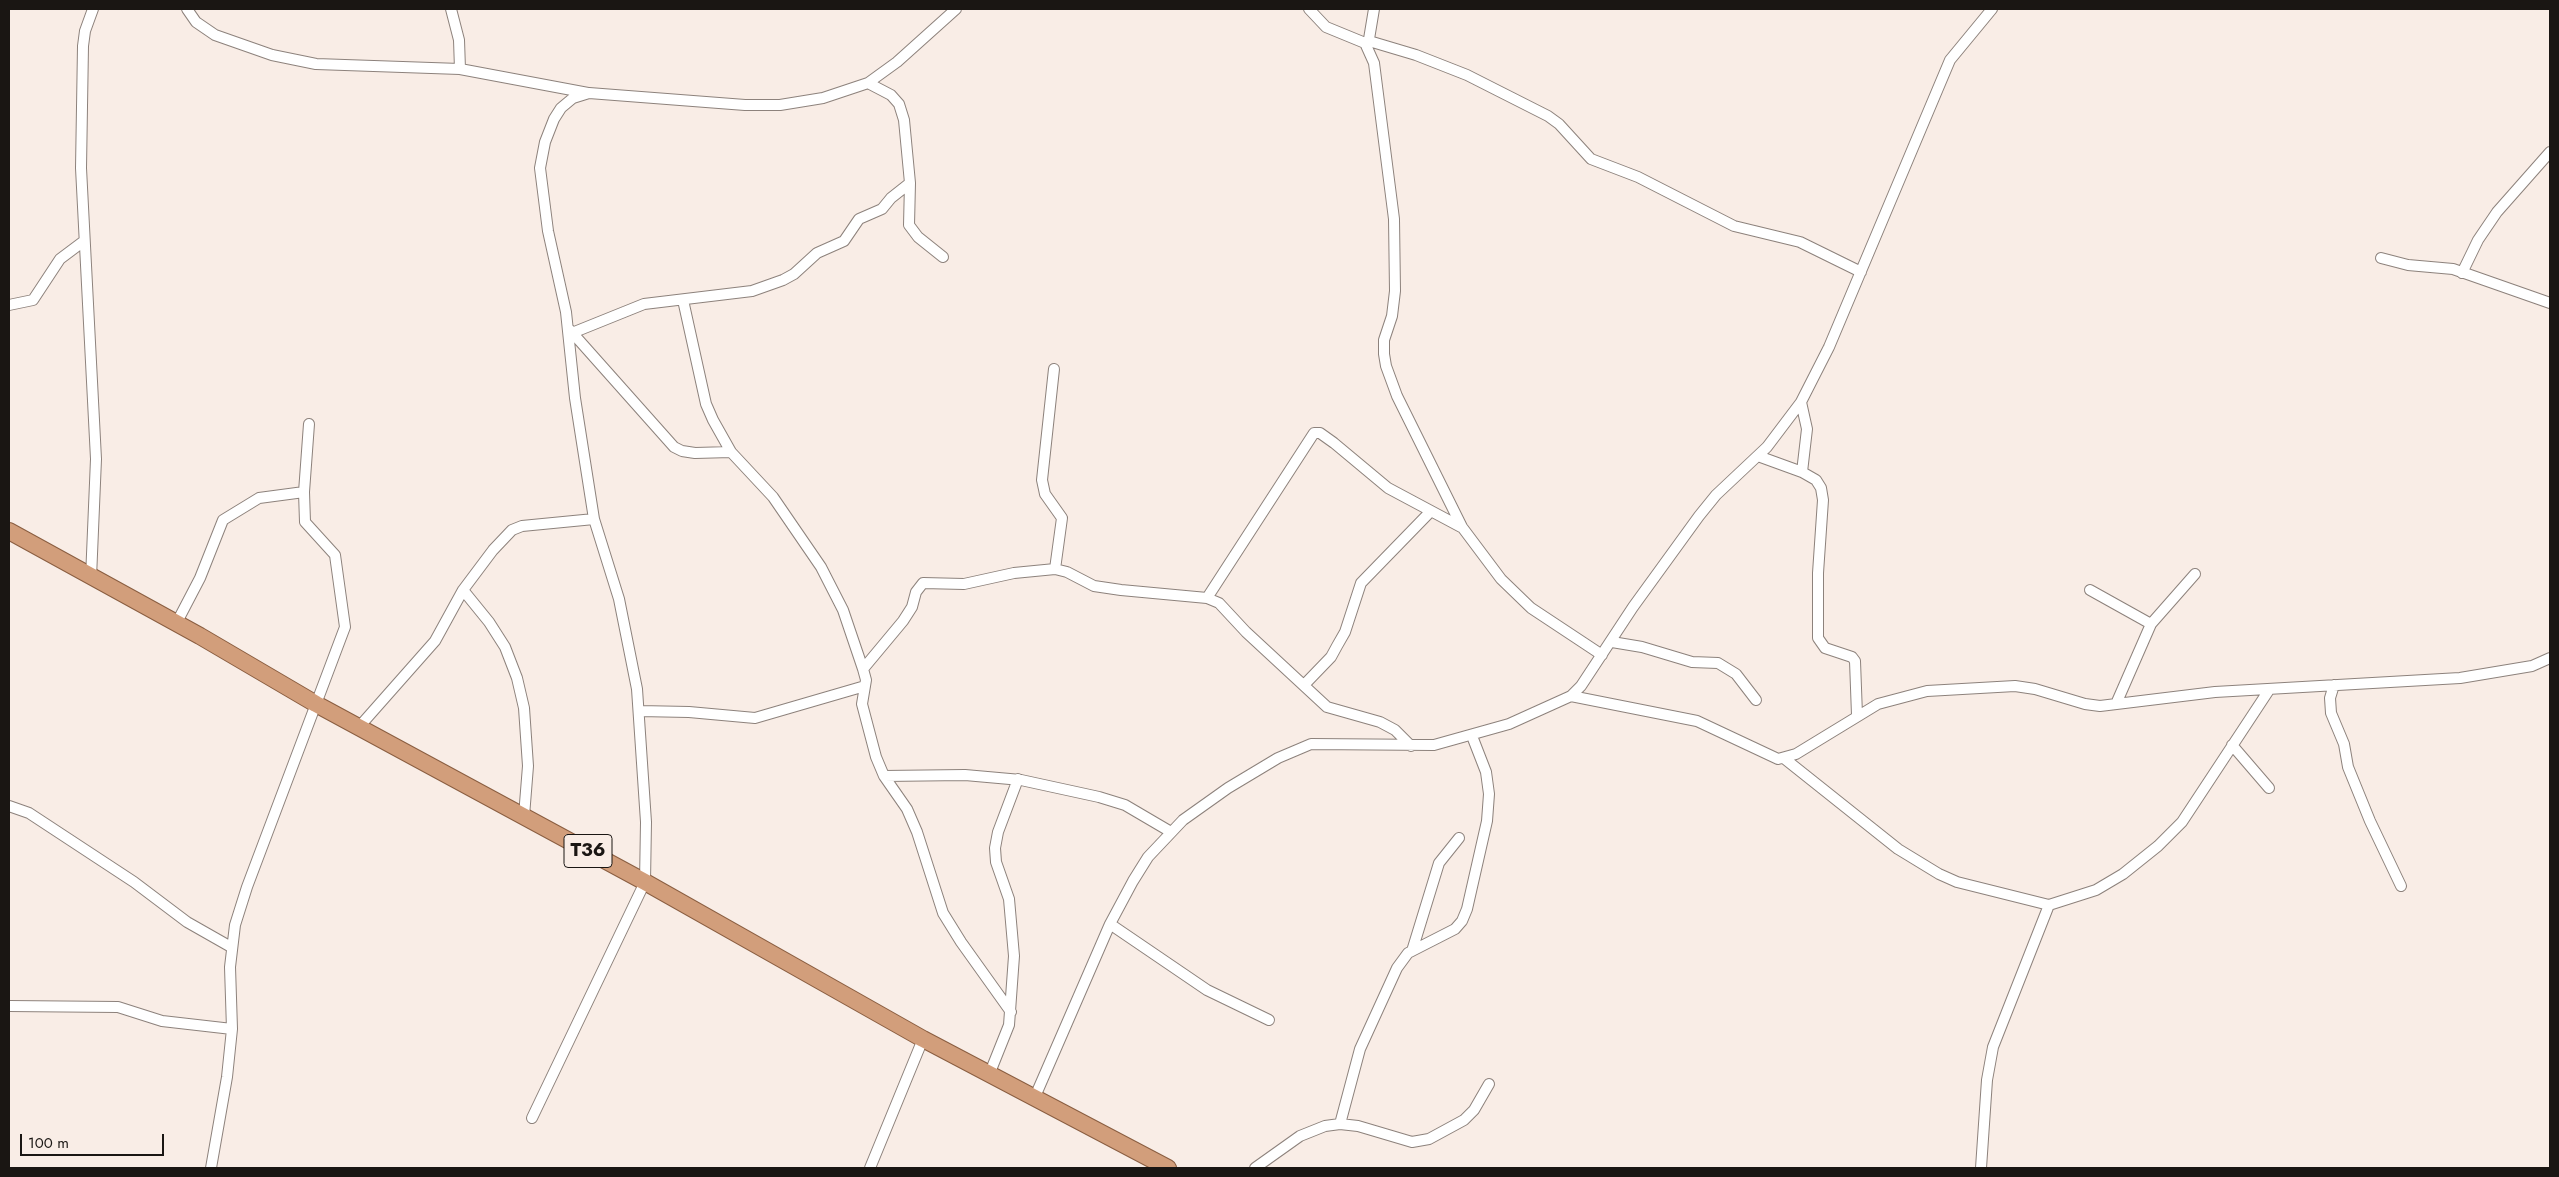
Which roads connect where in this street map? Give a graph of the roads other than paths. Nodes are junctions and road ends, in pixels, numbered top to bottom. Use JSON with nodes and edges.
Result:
{"nodes":[{"id":1,"x":94,"y":9,"type":"edge"},
{"id":2,"x":187,"y":9,"type":"edge"},
{"id":3,"x":451,"y":9,"type":"edge"},
{"id":4,"x":956,"y":9,"type":"edge"},
{"id":5,"x":1309,"y":9,"type":"edge"},
{"id":6,"x":1374,"y":9,"type":"edge"},
{"id":7,"x":1992,"y":9,"type":"edge"},
{"id":8,"x":1368,"y":44,"type":"junction"},
{"id":9,"x":460,"y":69,"type":"junction"},
{"id":10,"x":868,"y":83,"type":"junction"},
{"id":11,"x":589,"y":93,"type":"junction"},
{"id":12,"x":2550,"y":152,"type":"edge"},
{"id":13,"x":910,"y":183,"type":"junction"},
{"id":14,"x":84,"y":241,"type":"junction"},
{"id":15,"x":943,"y":257,"type":"dead end"},
{"id":16,"x":2381,"y":258,"type":"dead end"},
{"id":17,"x":1861,"y":272,"type":"junction"},
{"id":18,"x":2462,"y":272,"type":"junction"},
{"id":19,"x":683,"y":300,"type":"junction"},
{"id":20,"x":2550,"y":302,"type":"edge"},
{"id":21,"x":9,"y":305,"type":"edge"},
{"id":22,"x":570,"y":330,"type":"junction"},
{"id":23,"x":1054,"y":369,"type":"dead end"},
{"id":24,"x":1801,"y":402,"type":"junction"},
{"id":25,"x":309,"y":424,"type":"dead end"},
{"id":26,"x":731,"y":452,"type":"junction"},
{"id":27,"x":1758,"y":456,"type":"junction"},
{"id":28,"x":1802,"y":472,"type":"junction"},
{"id":29,"x":304,"y":492,"type":"junction"},
{"id":30,"x":1431,"y":511,"type":"junction"},
{"id":31,"x":594,"y":519,"type":"junction"},
{"id":32,"x":1462,"y":527,"type":"junction"},
{"id":33,"x":9,"y":531,"type":"edge"},
{"id":34,"x":1055,"y":569,"type":"junction"},
{"id":35,"x":2195,"y":574,"type":"dead end"},
{"id":36,"x":91,"y":578,"type":"junction"},
{"id":37,"x":463,"y":590,"type":"junction"},
{"id":38,"x":2090,"y":590,"type":"dead end"},
{"id":39,"x":1207,"y":598,"type":"junction"},
{"id":40,"x":176,"y":624,"type":"junction"},
{"id":41,"x":2151,"y":624,"type":"junction"},
{"id":42,"x":1612,"y":642,"type":"junction"},
{"id":43,"x":1602,"y":655,"type":"junction"},
{"id":44,"x":2550,"y":658,"type":"edge"},
{"id":45,"x":863,"y":669,"type":"junction"},
{"id":46,"x":1304,"y":685,"type":"junction"},
{"id":47,"x":2334,"y":685,"type":"junction"},
{"id":48,"x":865,"y":686,"type":"junction"},
{"id":49,"x":2269,"y":690,"type":"junction"},
{"id":50,"x":1571,"y":696,"type":"junction"},
{"id":51,"x":1756,"y":700,"type":"dead end"},
{"id":52,"x":316,"y":704,"type":"junction"},
{"id":53,"x":2116,"y":704,"type":"junction"},
{"id":54,"x":639,"y":712,"type":"junction"},
{"id":55,"x":1857,"y":715,"type":"junction"},
{"id":56,"x":359,"y":727,"type":"junction"},
{"id":57,"x":1472,"y":736,"type":"junction"},
{"id":58,"x":2232,"y":745,"type":"junction"},
{"id":59,"x":1411,"y":746,"type":"junction"},
{"id":60,"x":1785,"y":759,"type":"junction"},
{"id":61,"x":884,"y":776,"type":"junction"},
{"id":62,"x":1018,"y":780,"type":"junction"},
{"id":63,"x":2269,"y":788,"type":"dead end"},
{"id":64,"x":9,"y":806,"type":"edge"},
{"id":65,"x":524,"y":816,"type":"junction"},
{"id":66,"x":1171,"y":832,"type":"junction"},
{"id":67,"x":1459,"y":838,"type":"dead end"},
{"id":68,"x":645,"y":882,"type":"junction"},
{"id":69,"x":2401,"y":886,"type":"dead end"},
{"id":70,"x":2049,"y":905,"type":"junction"},
{"id":71,"x":1110,"y":924,"type":"junction"},
{"id":72,"x":231,"y":947,"type":"junction"},
{"id":73,"x":1412,"y":951,"type":"junction"},
{"id":74,"x":9,"y":1006,"type":"edge"},
{"id":75,"x":1011,"y":1012,"type":"junction"},
{"id":76,"x":1269,"y":1020,"type":"dead end"},
{"id":77,"x":232,"y":1030,"type":"junction"},
{"id":78,"x":923,"y":1039,"type":"junction"},
{"id":79,"x":989,"y":1075,"type":"junction"},
{"id":80,"x":1489,"y":1084,"type":"dead end"},
{"id":81,"x":1034,"y":1099,"type":"junction"},
{"id":82,"x":532,"y":1118,"type":"dead end"},
{"id":83,"x":1340,"y":1124,"type":"junction"},
{"id":84,"x":211,"y":1168,"type":"edge"},
{"id":85,"x":870,"y":1168,"type":"edge"},
{"id":86,"x":1168,"y":1168,"type":"edge"},
{"id":87,"x":1255,"y":1168,"type":"edge"},
{"id":88,"x":1981,"y":1168,"type":"edge"}],
"edges":[{"from":1,"to":14,"type":"street"},
{"from":2,"to":9,"type":"street"},
{"from":3,"to":9,"type":"street"},
{"from":4,"to":10,"type":"street"},
{"from":5,"to":8,"type":"street"},
{"from":6,"to":8,"type":"street"},
{"from":7,"to":17,"type":"street"},
{"from":8,"to":17,"type":"street"},
{"from":8,"to":32,"type":"street"},
{"from":9,"to":11,"type":"street"},
{"from":10,"to":11,"type":"street"},
{"from":10,"to":13,"type":"street"},
{"from":11,"to":22,"type":"street"},
{"from":12,"to":18,"type":"street"},
{"from":13,"to":15,"type":"street"},
{"from":13,"to":19,"type":"street"},
{"from":14,"to":21,"type":"street"},
{"from":14,"to":36,"type":"street"},
{"from":16,"to":18,"type":"street"},
{"from":17,"to":24,"type":"street"},
{"from":18,"to":20,"type":"street"},
{"from":19,"to":22,"type":"street"},
{"from":19,"to":26,"type":"street"},
{"from":22,"to":26,"type":"street"},
{"from":22,"to":31,"type":"street"},
{"from":23,"to":34,"type":"street"},
{"from":24,"to":27,"type":"street"},
{"from":24,"to":28,"type":"street"},
{"from":25,"to":29,"type":"street"},
{"from":26,"to":45,"type":"street"},
{"from":27,"to":28,"type":"street"},
{"from":27,"to":42,"type":"street"},
{"from":28,"to":55,"type":"street"},
{"from":29,"to":40,"type":"street"},
{"from":29,"to":52,"type":"street"},
{"from":30,"to":32,"type":"street"},
{"from":30,"to":39,"type":"street"},
{"from":30,"to":46,"type":"street"},
{"from":31,"to":37,"type":"street"},
{"from":31,"to":54,"type":"street"},
{"from":32,"to":43,"type":"street"},
{"from":33,"to":36,"type":"highway","number":"T36"},
{"from":34,"to":39,"type":"street"},
{"from":34,"to":45,"type":"street"},
{"from":35,"to":41,"type":"street"},
{"from":36,"to":40,"type":"highway","number":"T36"},
{"from":37,"to":56,"type":"street"},
{"from":37,"to":65,"type":"street"},
{"from":38,"to":41,"type":"street"},
{"from":39,"to":46,"type":"street"},
{"from":40,"to":52,"type":"highway","number":"T36"},
{"from":41,"to":53,"type":"street"},
{"from":42,"to":43,"type":"street"},
{"from":42,"to":51,"type":"street"},
{"from":43,"to":50,"type":"street"},
{"from":44,"to":47,"type":"street"},
{"from":45,"to":48,"type":"street"},
{"from":46,"to":59,"type":"street"},
{"from":47,"to":49,"type":"street"},
{"from":47,"to":69,"type":"street"},
{"from":48,"to":54,"type":"street"},
{"from":48,"to":61,"type":"street"},
{"from":49,"to":53,"type":"street"},
{"from":49,"to":58,"type":"street"},
{"from":50,"to":57,"type":"street"},
{"from":50,"to":60,"type":"street"},
{"from":52,"to":56,"type":"highway","number":"T36"},
{"from":52,"to":72,"type":"street"},
{"from":53,"to":55,"type":"street"},
{"from":54,"to":68,"type":"street"},
{"from":55,"to":60,"type":"street"},
{"from":56,"to":65,"type":"highway","number":"T36"},
{"from":57,"to":59,"type":"street"},
{"from":57,"to":73,"type":"street"},
{"from":58,"to":63,"type":"street"},
{"from":58,"to":70,"type":"street"},
{"from":59,"to":66,"type":"street"},
{"from":60,"to":70,"type":"street"},
{"from":61,"to":62,"type":"street"},
{"from":61,"to":75,"type":"street"},
{"from":62,"to":66,"type":"street"},
{"from":62,"to":75,"type":"street"},
{"from":64,"to":72,"type":"street"},
{"from":65,"to":68,"type":"highway","number":"T36"},
{"from":66,"to":71,"type":"street"},
{"from":67,"to":73,"type":"street"},
{"from":68,"to":78,"type":"highway","number":"T36"},
{"from":68,"to":82,"type":"street"},
{"from":70,"to":88,"type":"street"},
{"from":71,"to":76,"type":"street"},
{"from":71,"to":81,"type":"street"},
{"from":72,"to":77,"type":"street"},
{"from":73,"to":83,"type":"street"},
{"from":74,"to":77,"type":"street"},
{"from":75,"to":79,"type":"street"},
{"from":77,"to":84,"type":"street"},
{"from":78,"to":79,"type":"highway","number":"T36"},
{"from":78,"to":85,"type":"street"},
{"from":79,"to":81,"type":"highway","number":"T36"},
{"from":80,"to":83,"type":"street"},
{"from":81,"to":86,"type":"highway","number":"T36"},
{"from":83,"to":87,"type":"street"}]}
